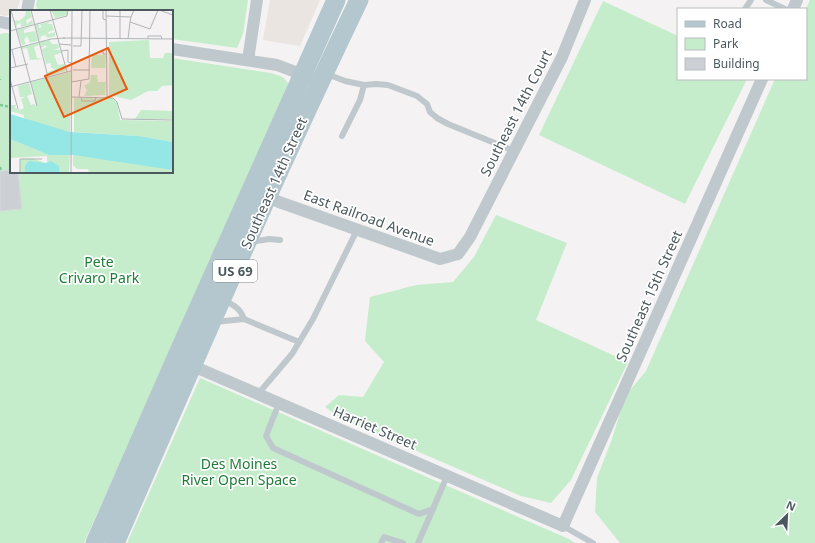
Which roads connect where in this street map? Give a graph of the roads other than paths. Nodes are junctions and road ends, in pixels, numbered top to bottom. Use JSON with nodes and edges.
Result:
{"nodes":[{"id":1,"x":29,"y":0,"type":"edge"},
{"id":2,"x":257,"y":0,"type":"edge"},
{"id":3,"x":336,"y":0,"type":"edge"},
{"id":4,"x":359,"y":0,"type":"edge"},
{"id":5,"x":585,"y":0,"type":"edge"},
{"id":6,"x":766,"y":0,"type":"edge"},
{"id":7,"x":783,"y":8,"type":"edge"},
{"id":8,"x":27,"y":10,"type":"edge"},
{"id":9,"x":0,"y":22,"type":"edge"},
{"id":10,"x":10,"y":24,"type":"edge"},
{"id":11,"x":173,"y":48,"type":"edge"},
{"id":12,"x":248,"y":60,"type":"junction"},
{"id":13,"x":316,"y":76,"type":"junction"},
{"id":14,"x":762,"y":80,"type":"edge"},
{"id":15,"x":364,"y":86,"type":"junction"},
{"id":16,"x":342,"y":136,"type":"dead end"},
{"id":17,"x":514,"y":151,"type":"junction"},
{"id":18,"x":260,"y":193,"type":"junction"},
{"id":19,"x":357,"y":230,"type":"junction"},
{"id":20,"x":470,"y":237,"type":"joint"},
{"id":21,"x":280,"y":240,"type":"dead end"},
{"id":22,"x":248,"y":242,"type":"junction"},
{"id":23,"x":222,"y":299,"type":"junction"},
{"id":24,"x":244,"y":320,"type":"junction"},
{"id":25,"x":212,"y":322,"type":"junction"},
{"id":26,"x":299,"y":342,"type":"junction"},
{"id":27,"x":184,"y":362,"type":"junction"},
{"id":28,"x":258,"y":394,"type":"junction"},
{"id":29,"x":279,"y":403,"type":"junction"},
{"id":30,"x":448,"y":476,"type":"junction"},
{"id":31,"x":433,"y":509,"type":"junction"},
{"id":32,"x":563,"y":526,"type":"junction"},
{"id":33,"x":95,"y":543,"type":"edge"},
{"id":34,"x":115,"y":543,"type":"edge"},
{"id":35,"x":381,"y":543,"type":"edge"},
{"id":36,"x":403,"y":543,"type":"edge"},
{"id":37,"x":418,"y":543,"type":"edge"},
{"id":38,"x":593,"y":543,"type":"edge"}],
"edges":[{"from":1,"to":8,"type":"street"},
{"from":2,"to":12,"type":"street"},
{"from":3,"to":13,"type":"main road","name":"Southeast 14th Street","number":"US 69"},
{"from":4,"to":13,"type":"main road","name":"Southeast 14th Street","number":"US 69"},
{"from":5,"to":17,"type":"street","name":"Southeast 14th Court"},
{"from":6,"to":7,"type":"lane"},
{"from":9,"to":10,"type":"street"},
{"from":11,"to":12,"type":"street"},
{"from":12,"to":13,"type":"street"},
{"from":13,"to":15,"type":"lane"},
{"from":13,"to":18,"type":"main road","name":"Southeast 14th Street","number":"US 69"},
{"from":14,"to":32,"type":"street","name":"Southeast 15th Street"},
{"from":15,"to":16,"type":"lane"},
{"from":15,"to":17,"type":"lane"},
{"from":17,"to":20,"type":"street","name":"Southeast 14th Court"},
{"from":18,"to":19,"type":"street","name":"East Railroad Avenue"},
{"from":18,"to":22,"type":"main road","name":"Southeast 14th Street","number":"US 69"},
{"from":18,"to":27,"type":"main road","name":"Southeast 14th Street","number":"US 69"},
{"from":19,"to":20,"type":"street","name":"East Railroad Avenue"},
{"from":19,"to":26,"type":"lane"},
{"from":21,"to":22,"type":"lane"},
{"from":22,"to":23,"type":"main road","name":"Southeast 14th Street","number":"US 69"},
{"from":23,"to":24,"type":"lane"},
{"from":23,"to":25,"type":"main road","name":"Southeast 14th Street","number":"US 69"},
{"from":24,"to":25,"type":"lane"},
{"from":24,"to":26,"type":"lane"},
{"from":25,"to":27,"type":"main road","name":"Southeast 14th Street","number":"US 69"},
{"from":26,"to":28,"type":"lane"},
{"from":27,"to":28,"type":"street","name":"Harriet Street"},
{"from":27,"to":33,"type":"main road","name":"Southeast 14th Street","number":"US 69"},
{"from":27,"to":34,"type":"main road","name":"Southeast 14th Street","number":"US 69"},
{"from":28,"to":29,"type":"street","name":"Harriet Street"},
{"from":29,"to":30,"type":"street","name":"Harriet Street"},
{"from":29,"to":31,"type":"lane"},
{"from":30,"to":31,"type":"lane"},
{"from":30,"to":32,"type":"street","name":"Harriet Street"},
{"from":31,"to":37,"type":"lane"},
{"from":32,"to":38,"type":"lane"},
{"from":35,"to":36,"type":"lane"}]}
